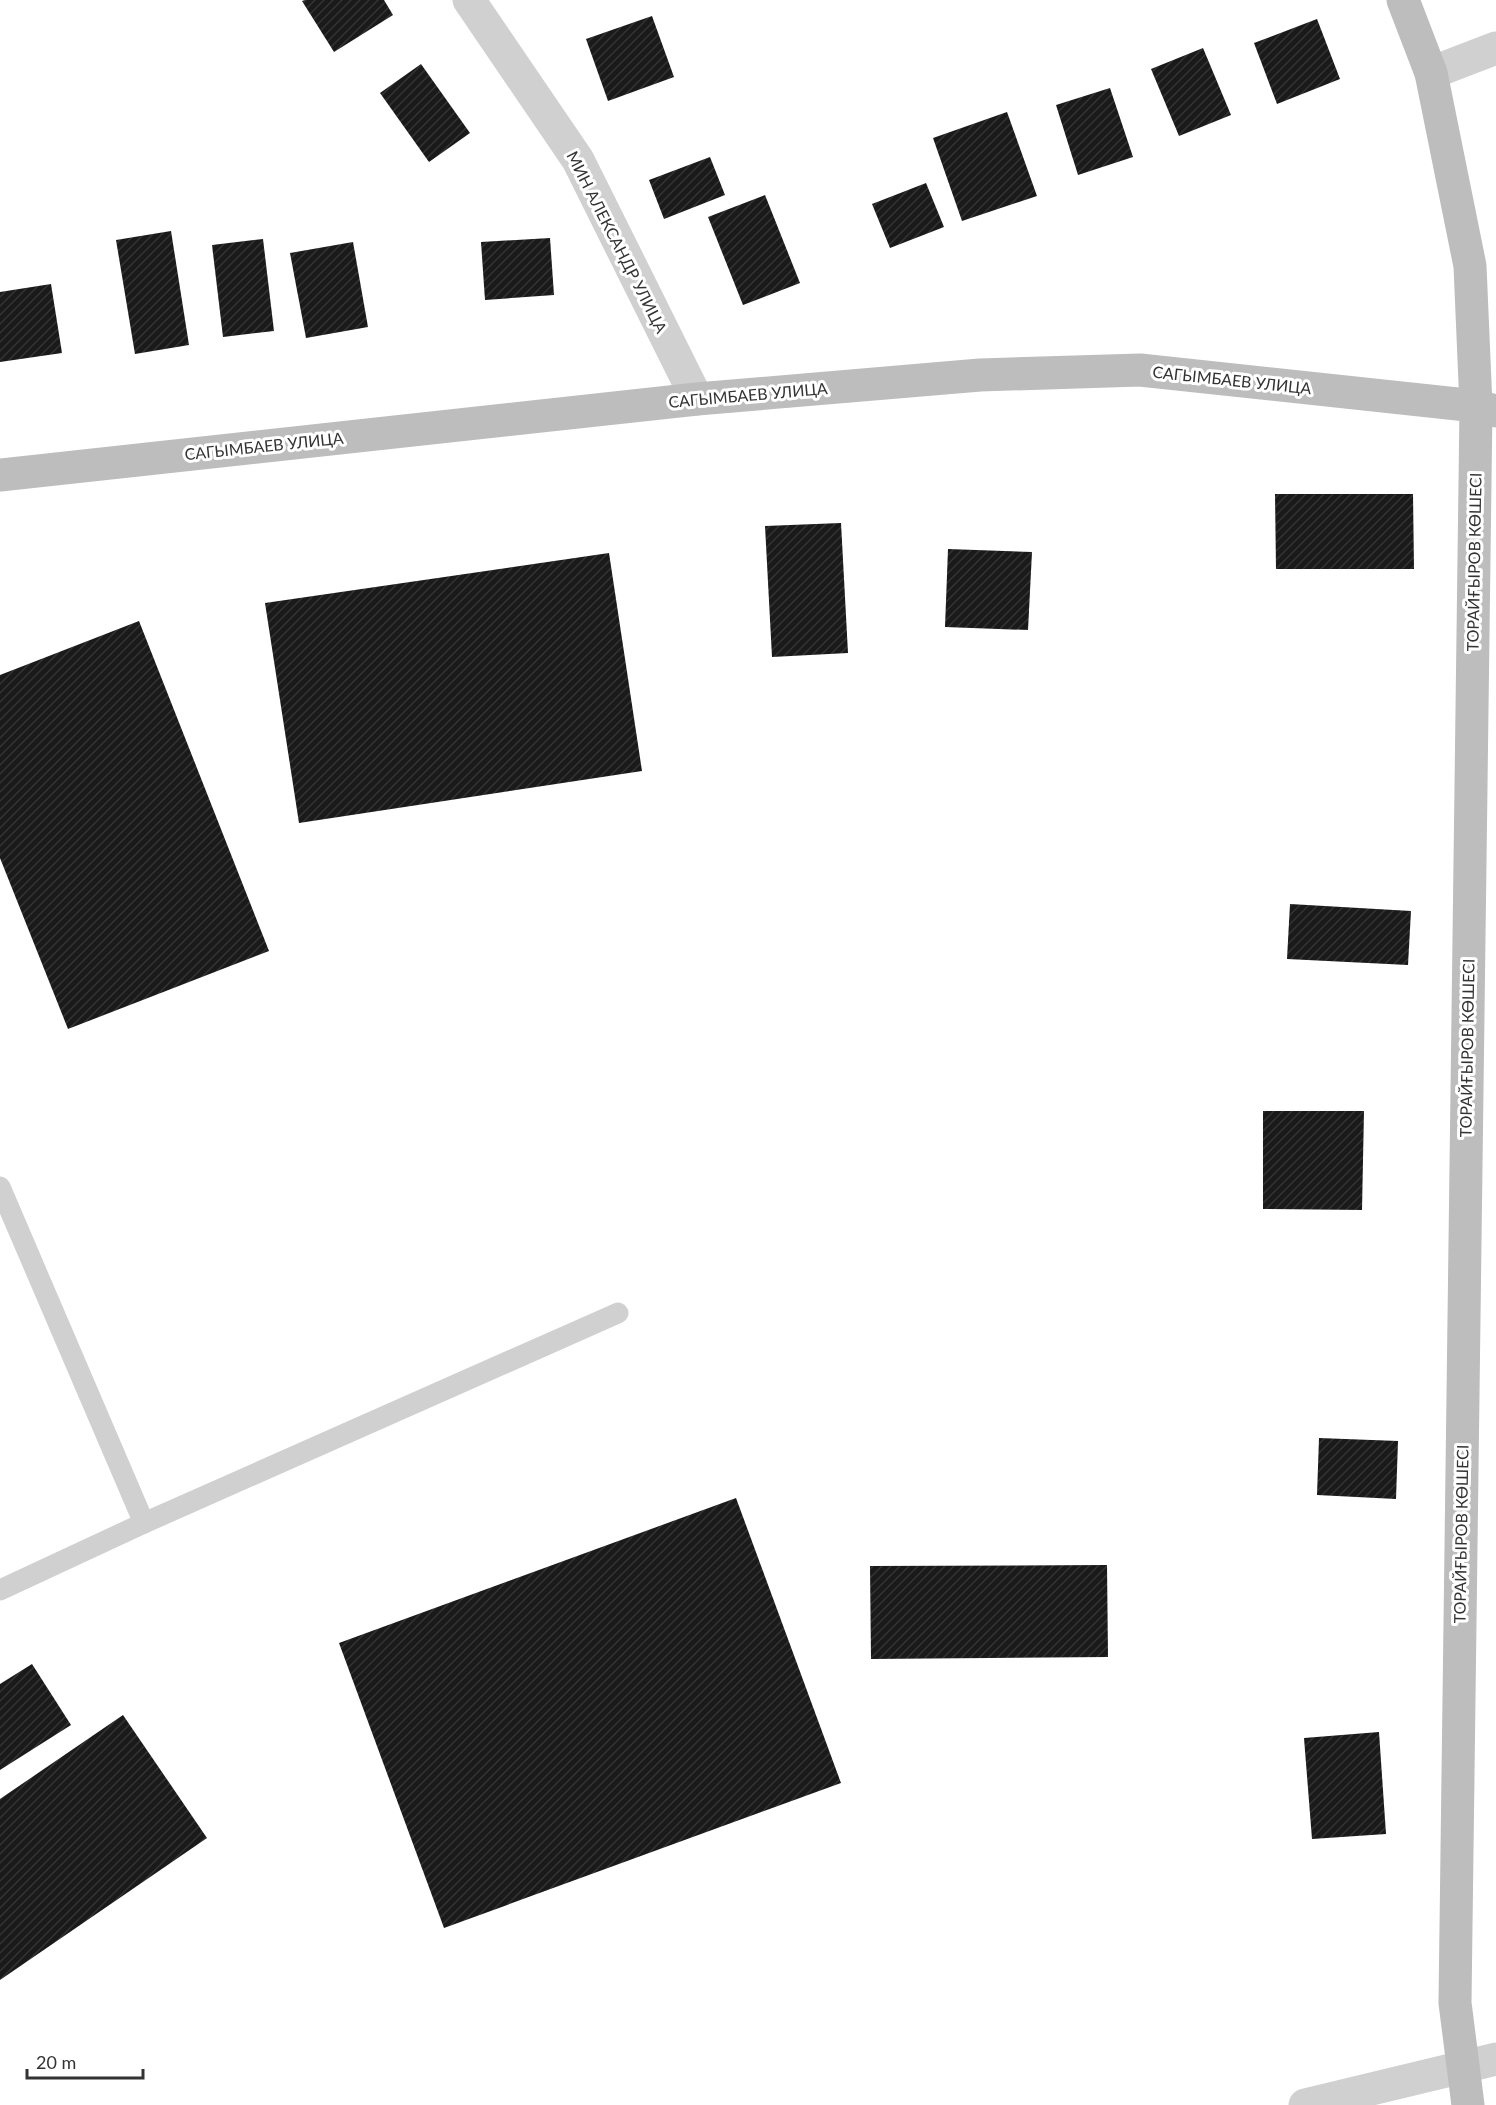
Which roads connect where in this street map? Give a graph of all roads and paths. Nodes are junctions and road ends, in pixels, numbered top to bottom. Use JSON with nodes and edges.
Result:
{"nodes":[{"id":1,"x":469,"y":0,"type":"edge"},
{"id":2,"x":1403,"y":0,"type":"edge"},
{"id":3,"x":1496,"y":48,"type":"edge"},
{"id":4,"x":1431,"y":73,"type":"junction"},
{"id":5,"x":697,"y":399,"type":"junction"},
{"id":6,"x":1486,"y":408,"type":"edge"},
{"id":7,"x":0,"y":475,"type":"edge"},
{"id":8,"x":0,"y":1187,"type":"edge"},
{"id":9,"x":618,"y":1313,"type":"dead end"},
{"id":10,"x":144,"y":1523,"type":"junction"},
{"id":11,"x":0,"y":1590,"type":"edge"},
{"id":12,"x":1496,"y":2059,"type":"edge"},
{"id":13,"x":1463,"y":2066,"type":"junction"},
{"id":14,"x":1305,"y":2105,"type":"edge"},
{"id":15,"x":1468,"y":2105,"type":"edge"}],
"edges":[{"from":1,"to":5,"type":"street","name":"МИН АЛЕКСАНДР УЛИЦА"},
{"from":2,"to":4,"type":"street","name":"ТОРАЙҒЫРОВ КӨШЕСІ"},
{"from":3,"to":4,"type":"street"},
{"from":4,"to":6,"type":"street","name":"ТОРАЙҒЫРОВ КӨШЕСІ"},
{"from":5,"to":6,"type":"street","name":"САГЫМБАЕВ УЛИЦА"},
{"from":5,"to":7,"type":"street","name":"САГЫМБАЕВ УЛИЦА"},
{"from":6,"to":13,"type":"street","name":"ТОРАЙҒЫРОВ КӨШЕСІ"},
{"from":8,"to":10,"type":"lane"},
{"from":9,"to":10,"type":"lane"},
{"from":10,"to":11,"type":"lane"},
{"from":12,"to":13,"type":"street"},
{"from":13,"to":14,"type":"street"},
{"from":13,"to":15,"type":"street","name":"ТОРАЙҒЫРОВ КӨШЕСІ"}]}
